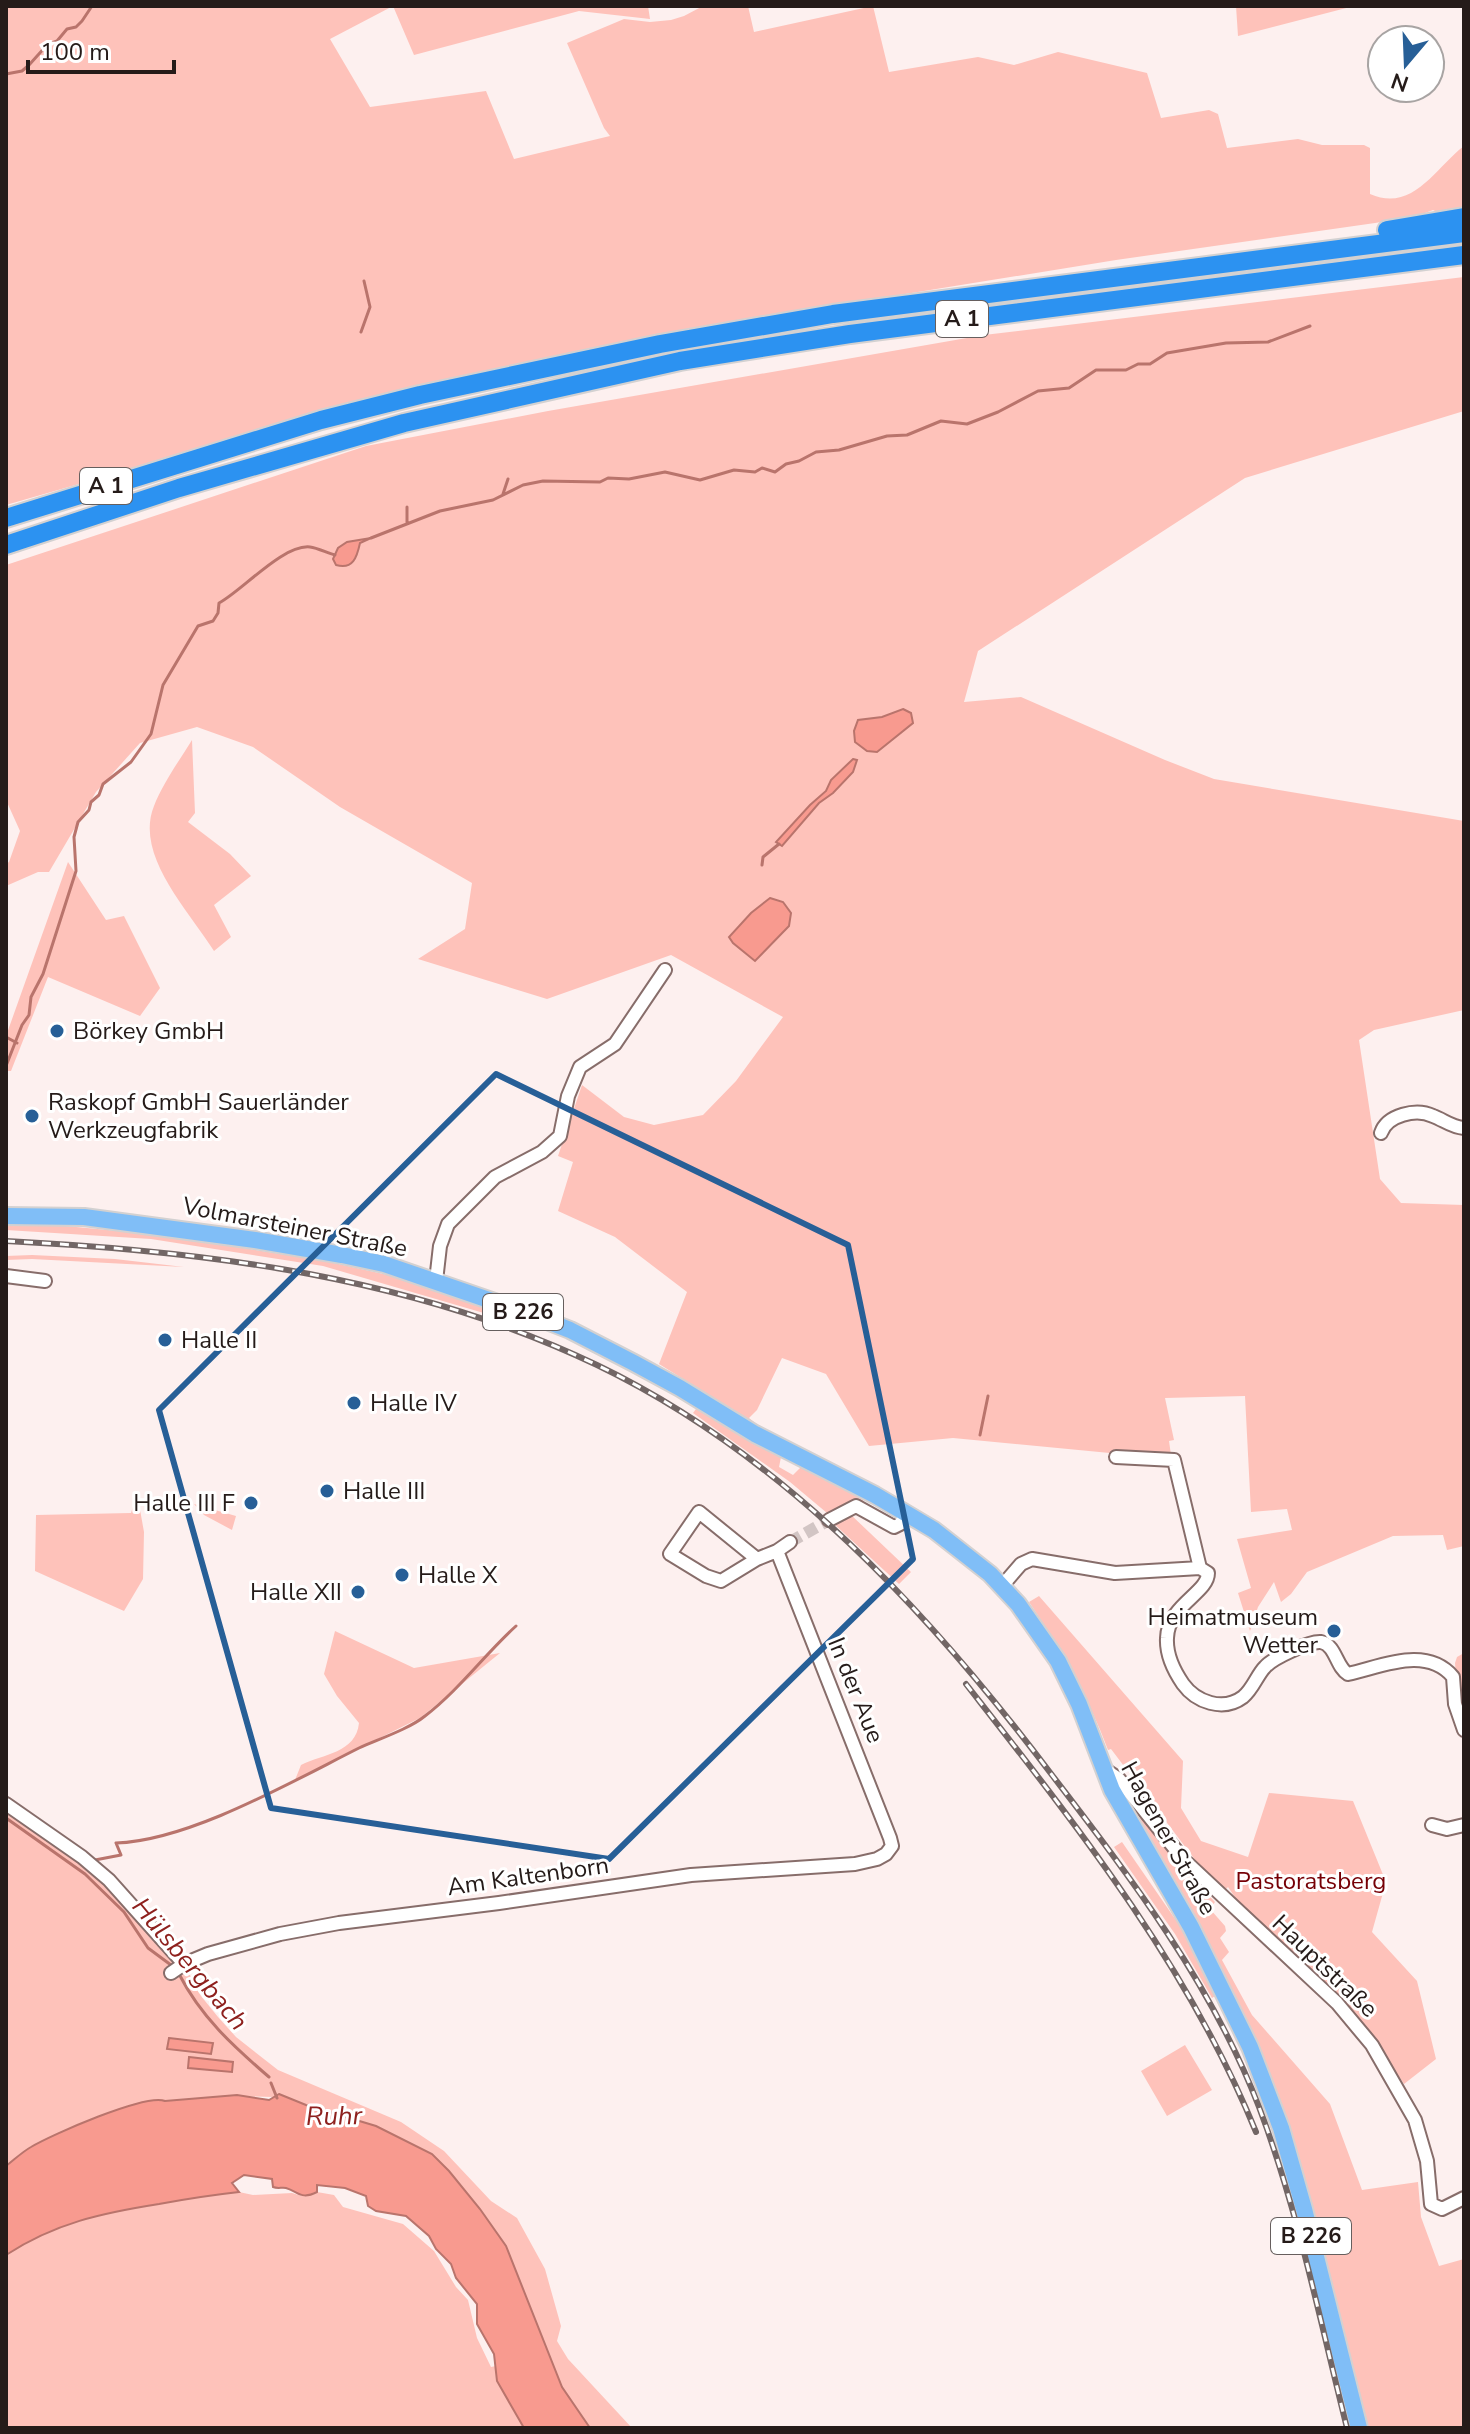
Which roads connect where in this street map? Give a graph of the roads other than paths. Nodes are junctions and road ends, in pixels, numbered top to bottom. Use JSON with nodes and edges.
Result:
{"nodes":[{"id":1,"x":1464,"y":217,"type":"edge"},
{"id":2,"x":1464,"y":233,"type":"edge"},
{"id":3,"x":1368,"y":244,"type":"junction"},
{"id":4,"x":1464,"y":255,"type":"edge"},
{"id":5,"x":6,"y":518,"type":"edge"},
{"id":6,"x":6,"y":545,"type":"edge"},
{"id":7,"x":665,"y":970,"type":"dead end"},
{"id":8,"x":1464,"y":1128,"type":"edge"},
{"id":9,"x":1381,"y":1133,"type":"dead end"},
{"id":10,"x":6,"y":1216,"type":"edge"},
{"id":11,"x":6,"y":1276,"type":"edge"},
{"id":12,"x":45,"y":1281,"type":"dead end"},
{"id":13,"x":436,"y":1281,"type":"junction"},
{"id":14,"x":694,"y":1396,"type":"joint"},
{"id":15,"x":1116,"y":1457,"type":"dead end"},
{"id":16,"x":907,"y":1513,"type":"junction"},
{"id":17,"x":829,"y":1520,"type":"tunnel mouth"},
{"id":18,"x":790,"y":1542,"type":"tunnel mouth"},
{"id":19,"x":777,"y":1551,"type":"junction"},
{"id":20,"x":757,"y":1559,"type":"junction"},
{"id":21,"x":1200,"y":1568,"type":"junction"},
{"id":22,"x":1002,"y":1586,"type":"junction"},
{"id":23,"x":1464,"y":1730,"type":"edge"},
{"id":24,"x":1102,"y":1768,"type":"junction"},
{"id":25,"x":6,"y":1804,"type":"edge"},
{"id":26,"x":1432,"y":1825,"type":"dead end"},
{"id":27,"x":1464,"y":1825,"type":"edge"},
{"id":28,"x":892,"y":1846,"type":"joint"},
{"id":29,"x":184,"y":1964,"type":"junction"},
{"id":30,"x":171,"y":1973,"type":"dead end"},
{"id":31,"x":1464,"y":2198,"type":"edge"},
{"id":32,"x":1359,"y":2428,"type":"edge"}],
"edges":[{"from":1,"to":3,"type":"highway"},
{"from":2,"to":3,"type":"highway","number":"A 1"},
{"from":3,"to":5,"type":"highway","number":"A 1"},
{"from":4,"to":6,"type":"highway","number":"A 1"},
{"from":7,"to":13,"type":"street"},
{"from":8,"to":9,"type":"street"},
{"from":10,"to":13,"type":"main road","name":"Volmarsteiner Straße","number":"B 226"},
{"from":11,"to":12,"type":"street"},
{"from":13,"to":14,"type":"main road","name":"Volmarsteiner Straße","number":"B 226"},
{"from":14,"to":16,"type":"main road","name":"Hagener Straße","number":"B 226"},
{"from":15,"to":21,"type":"street"},
{"from":16,"to":17,"type":"street"},
{"from":16,"to":22,"type":"main road","name":"Hagener Straße","number":"B 226"},
{"from":18,"to":19,"type":"street"},
{"from":19,"to":20,"type":"street"},
{"from":19,"to":28,"type":"street","name":"In der Aue"},
{"from":20,"to":20,"type":"street"},
{"from":21,"to":22,"type":"street"},
{"from":21,"to":23,"type":"street"},
{"from":22,"to":24,"type":"main road","name":"Hagener Straße","number":"B 226"},
{"from":24,"to":31,"type":"street","name":"Hauptstraße"},
{"from":24,"to":32,"type":"main road","name":"Hagener Straße","number":"B 226"},
{"from":25,"to":29,"type":"street"},
{"from":26,"to":27,"type":"street"},
{"from":28,"to":29,"type":"street","name":"Am Kaltenborn"},
{"from":29,"to":30,"type":"street","name":"Am Kaltenborn"}]}
